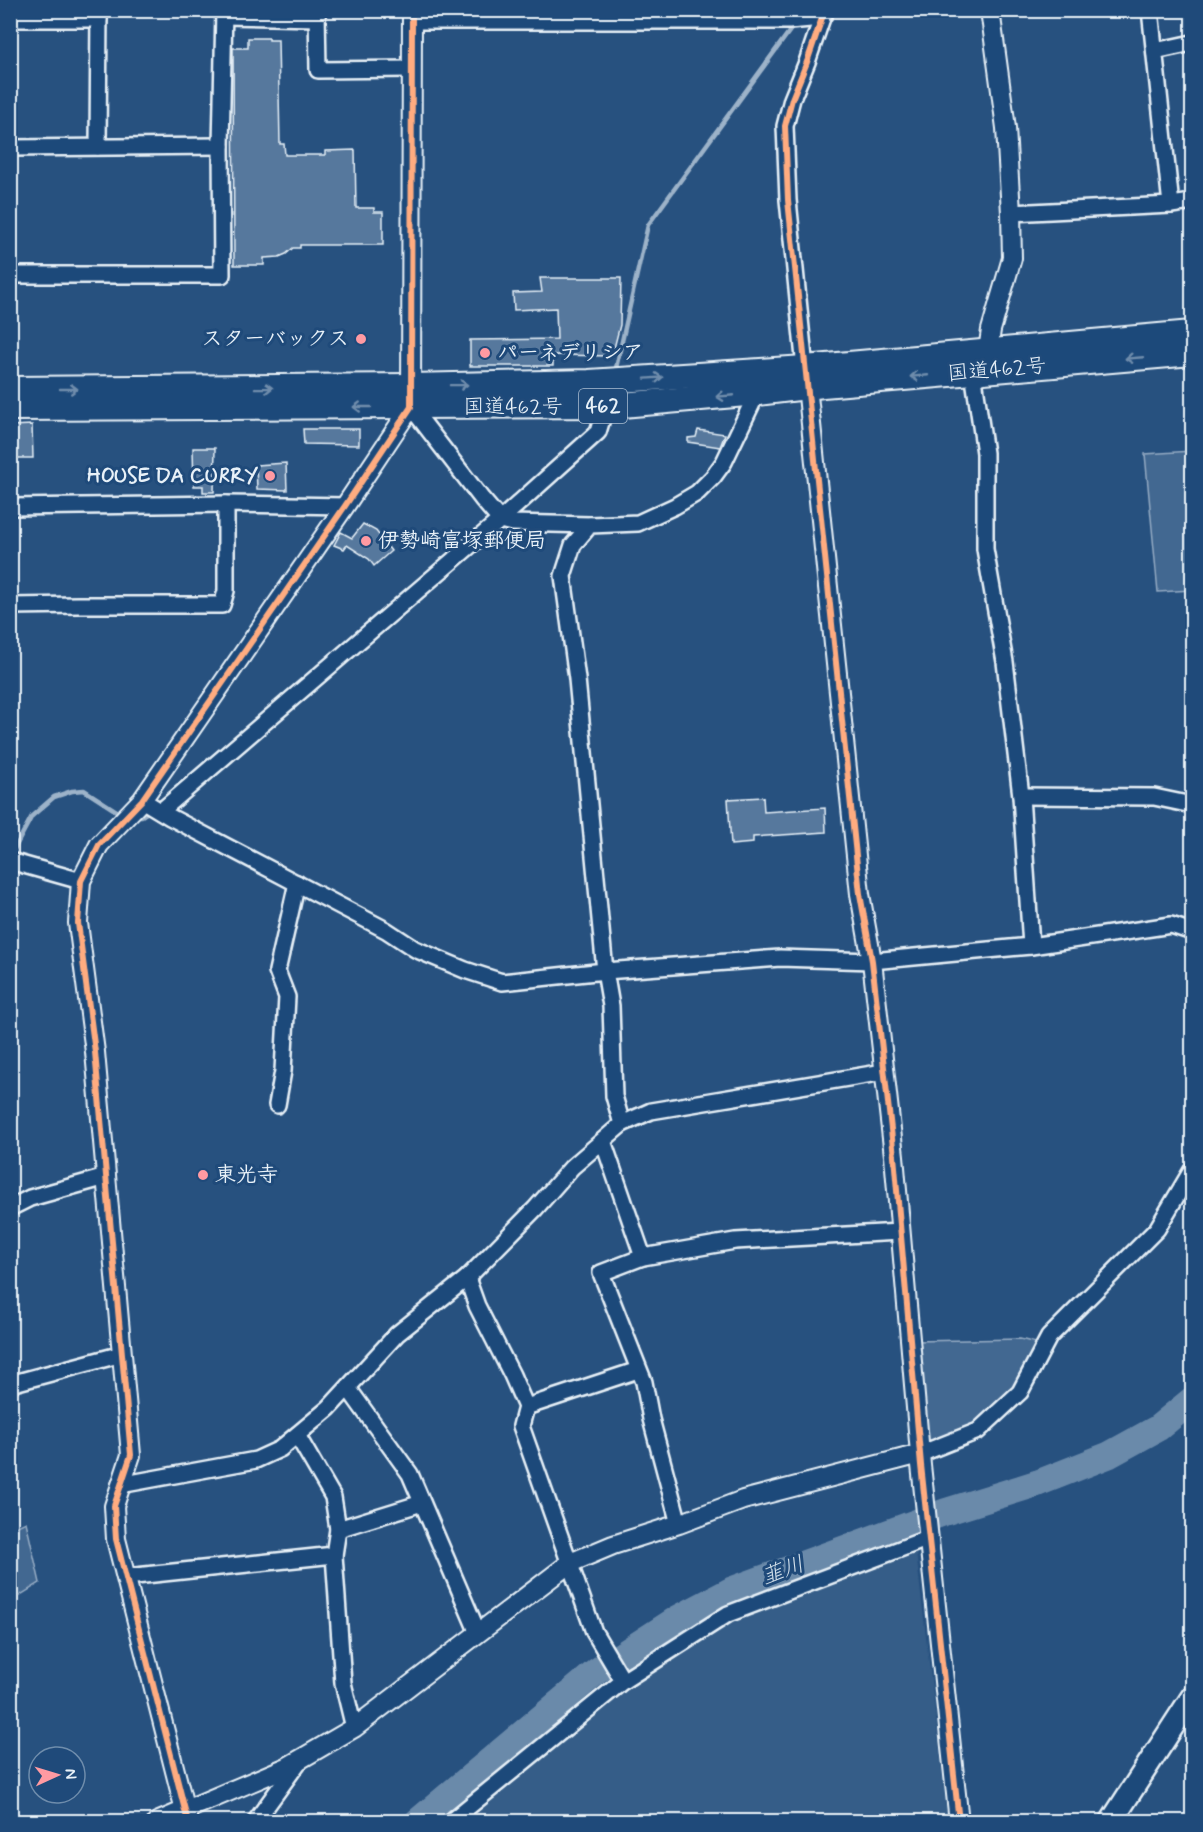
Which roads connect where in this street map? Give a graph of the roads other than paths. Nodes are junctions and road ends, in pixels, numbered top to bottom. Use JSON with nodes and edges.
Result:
{"nodes":[{"id":1,"x":990,"y":10,"type":"edge"},
{"id":2,"x":1150,"y":10,"type":"edge"},
{"id":3,"x":224,"y":13,"type":"edge"},
{"id":4,"x":317,"y":14,"type":"edge"},
{"id":5,"x":824,"y":14,"type":"edge"},
{"id":6,"x":99,"y":15,"type":"edge"},
{"id":7,"x":412,"y":16,"type":"edge"},
{"id":8,"x":595,"y":16,"type":"edge"},
{"id":9,"x":788,"y":16,"type":"edge"},
{"id":10,"x":10,"y":19,"type":"edge"},
{"id":11,"x":1192,"y":43,"type":"edge"},
{"id":12,"x":1155,"y":51,"type":"junction"},
{"id":13,"x":411,"y":69,"type":"junction"},
{"id":14,"x":221,"y":146,"type":"junction"},
{"id":15,"x":98,"y":147,"type":"junction"},
{"id":16,"x":10,"y":148,"type":"edge"},
{"id":17,"x":1192,"y":202,"type":"edge"},
{"id":18,"x":1171,"y":205,"type":"junction"},
{"id":19,"x":1011,"y":213,"type":"junction"},
{"id":20,"x":10,"y":275,"type":"edge"},
{"id":21,"x":1192,"y":333,"type":"edge"},
{"id":22,"x":988,"y":351,"type":"junction"},
{"id":23,"x":1192,"y":353,"type":"edge"},
{"id":24,"x":973,"y":372,"type":"junction"},
{"id":25,"x":806,"y":377,"type":"junction"},
{"id":26,"x":10,"y":389,"type":"edge"},
{"id":27,"x":757,"y":393,"type":"junction"},
{"id":28,"x":411,"y":397,"type":"junction"},
{"id":29,"x":606,"y":406,"type":"junction"},
{"id":30,"x":10,"y":408,"type":"edge"},
{"id":31,"x":226,"y":504,"type":"junction"},
{"id":32,"x":345,"y":506,"type":"junction"},
{"id":33,"x":10,"y":507,"type":"edge"},
{"id":34,"x":497,"y":516,"type":"junction"},
{"id":35,"x":590,"y":525,"type":"junction"},
{"id":36,"x":10,"y":606,"type":"edge"},
{"id":37,"x":1021,"y":796,"type":"junction"},
{"id":38,"x":142,"y":800,"type":"junction"},
{"id":39,"x":1192,"y":805,"type":"edge"},
{"id":40,"x":161,"y":812,"type":"junction"},
{"id":41,"x":10,"y":861,"type":"edge"},
{"id":42,"x":81,"y":881,"type":"junction"},
{"id":43,"x":297,"y":883,"type":"junction"},
{"id":44,"x":1192,"y":932,"type":"edge"},
{"id":45,"x":1031,"y":946,"type":"junction"},
{"id":46,"x":872,"y":961,"type":"junction"},
{"id":47,"x":605,"y":971,"type":"junction"},
{"id":48,"x":884,"y":1072,"type":"junction"},
{"id":49,"x":277,"y":1105,"type":"dead end"},
{"id":50,"x":622,"y":1124,"type":"junction"},
{"id":51,"x":603,"y":1141,"type":"junction"},
{"id":52,"x":1192,"y":1170,"type":"edge"},
{"id":53,"x":106,"y":1177,"type":"junction"},
{"id":54,"x":10,"y":1208,"type":"edge"},
{"id":55,"x":900,"y":1232,"type":"junction"},
{"id":56,"x":643,"y":1257,"type":"junction"},
{"id":57,"x":467,"y":1278,"type":"junction"},
{"id":58,"x":122,"y":1354,"type":"junction"},
{"id":59,"x":638,"y":1370,"type":"junction"},
{"id":60,"x":10,"y":1384,"type":"edge"},
{"id":61,"x":348,"y":1388,"type":"junction"},
{"id":62,"x":526,"y":1407,"type":"junction"},
{"id":63,"x":297,"y":1435,"type":"junction"},
{"id":64,"x":920,"y":1454,"type":"junction"},
{"id":65,"x":120,"y":1485,"type":"junction"},
{"id":66,"x":422,"y":1503,"type":"junction"},
{"id":67,"x":679,"y":1524,"type":"junction"},
{"id":68,"x":338,"y":1529,"type":"junction"},
{"id":69,"x":929,"y":1536,"type":"junction"},
{"id":70,"x":334,"y":1555,"type":"junction"},
{"id":71,"x":570,"y":1563,"type":"junction"},
{"id":72,"x":126,"y":1577,"type":"junction"},
{"id":73,"x":478,"y":1633,"type":"junction"},
{"id":74,"x":623,"y":1681,"type":"junction"},
{"id":75,"x":1192,"y":1697,"type":"edge"},
{"id":76,"x":354,"y":1728,"type":"junction"},
{"id":77,"x":300,"y":1760,"type":"junction"},
{"id":78,"x":186,"y":1815,"type":"edge"},
{"id":79,"x":157,"y":1821,"type":"edge"},
{"id":80,"x":255,"y":1821,"type":"edge"},
{"id":81,"x":450,"y":1821,"type":"edge"},
{"id":82,"x":959,"y":1821,"type":"edge"},
{"id":83,"x":1111,"y":1821,"type":"edge"}],
"edges":[{"from":1,"to":19,"type":"street"},
{"from":2,"to":12,"type":"street"},
{"from":3,"to":4,"type":"street"},
{"from":3,"to":14,"type":"street"},
{"from":4,"to":13,"type":"street"},
{"from":5,"to":9,"type":"street"},
{"from":5,"to":25,"type":"street"},
{"from":6,"to":10,"type":"street"},
{"from":6,"to":15,"type":"street"},
{"from":7,"to":8,"type":"street"},
{"from":7,"to":13,"type":"street"},
{"from":8,"to":9,"type":"street"},
{"from":11,"to":12,"type":"street"},
{"from":12,"to":18,"type":"street"},
{"from":13,"to":28,"type":"street"},
{"from":14,"to":15,"type":"street"},
{"from":14,"to":20,"type":"street"},
{"from":15,"to":16,"type":"street"},
{"from":17,"to":18,"type":"street"},
{"from":18,"to":19,"type":"street"},
{"from":19,"to":22,"type":"street"},
{"from":21,"to":22,"type":"highway","name":"国道462号","number":"462"},
{"from":22,"to":25,"type":"highway","name":"国道462号","number":"462"},
{"from":23,"to":24,"type":"highway","name":"国道462号","number":"462","one_way":true},
{"from":24,"to":25,"type":"highway","name":"国道462号","number":"462","one_way":true},
{"from":24,"to":37,"type":"street"},
{"from":25,"to":27,"type":"highway","name":"国道462号","number":"462"},
{"from":28,"to":25,"type":"highway","name":"国道462号","number":"462","one_way":true},
{"from":25,"to":46,"type":"street"},
{"from":26,"to":28,"type":"highway","name":"国道462号","number":"462","one_way":true},
{"from":27,"to":29,"type":"highway","name":"国道462号","number":"462","one_way":true},
{"from":27,"to":35,"type":"street"},
{"from":28,"to":29,"type":"highway","name":"国道462号","number":"462"},
{"from":28,"to":30,"type":"highway","name":"国道462号","number":"462","one_way":true},
{"from":28,"to":32,"type":"street"},
{"from":28,"to":34,"type":"street"},
{"from":29,"to":34,"type":"street"},
{"from":31,"to":32,"type":"street"},
{"from":31,"to":33,"type":"street"},
{"from":31,"to":36,"type":"street"},
{"from":32,"to":38,"type":"street"},
{"from":34,"to":35,"type":"street"},
{"from":34,"to":40,"type":"street"},
{"from":35,"to":47,"type":"street"},
{"from":37,"to":39,"type":"street"},
{"from":37,"to":45,"type":"street"},
{"from":38,"to":40,"type":"street"},
{"from":38,"to":42,"type":"street"},
{"from":40,"to":43,"type":"street"},
{"from":41,"to":42,"type":"street"},
{"from":42,"to":53,"type":"street"},
{"from":43,"to":47,"type":"street"},
{"from":43,"to":49,"type":"street"},
{"from":44,"to":45,"type":"street"},
{"from":45,"to":46,"type":"street"},
{"from":46,"to":47,"type":"street"},
{"from":46,"to":48,"type":"street"},
{"from":47,"to":50,"type":"street"},
{"from":48,"to":50,"type":"street"},
{"from":48,"to":55,"type":"street"},
{"from":50,"to":51,"type":"street"},
{"from":51,"to":56,"type":"street"},
{"from":51,"to":57,"type":"street"},
{"from":52,"to":64,"type":"street"},
{"from":53,"to":54,"type":"street"},
{"from":53,"to":58,"type":"street"},
{"from":55,"to":56,"type":"street"},
{"from":55,"to":64,"type":"street"},
{"from":56,"to":59,"type":"street"},
{"from":57,"to":61,"type":"street"},
{"from":57,"to":62,"type":"street"},
{"from":58,"to":60,"type":"street"},
{"from":58,"to":65,"type":"street"},
{"from":59,"to":62,"type":"street"},
{"from":59,"to":67,"type":"street"},
{"from":61,"to":63,"type":"street"},
{"from":61,"to":66,"type":"street"},
{"from":62,"to":71,"type":"street"},
{"from":63,"to":65,"type":"street"},
{"from":63,"to":68,"type":"street"},
{"from":64,"to":67,"type":"street"},
{"from":64,"to":69,"type":"street"},
{"from":65,"to":72,"type":"street"},
{"from":66,"to":68,"type":"street"},
{"from":66,"to":73,"type":"street"},
{"from":67,"to":71,"type":"street"},
{"from":68,"to":70,"type":"street"},
{"from":69,"to":74,"type":"street"},
{"from":69,"to":82,"type":"street"},
{"from":70,"to":72,"type":"street"},
{"from":70,"to":76,"type":"street"},
{"from":71,"to":73,"type":"street"},
{"from":71,"to":74,"type":"street"},
{"from":72,"to":78,"type":"street"},
{"from":73,"to":76,"type":"street"},
{"from":74,"to":81,"type":"street"},
{"from":75,"to":83,"type":"main road"},
{"from":76,"to":77,"type":"street"},
{"from":77,"to":78,"type":"street"},
{"from":77,"to":80,"type":"street"},
{"from":78,"to":79,"type":"street"}]}
